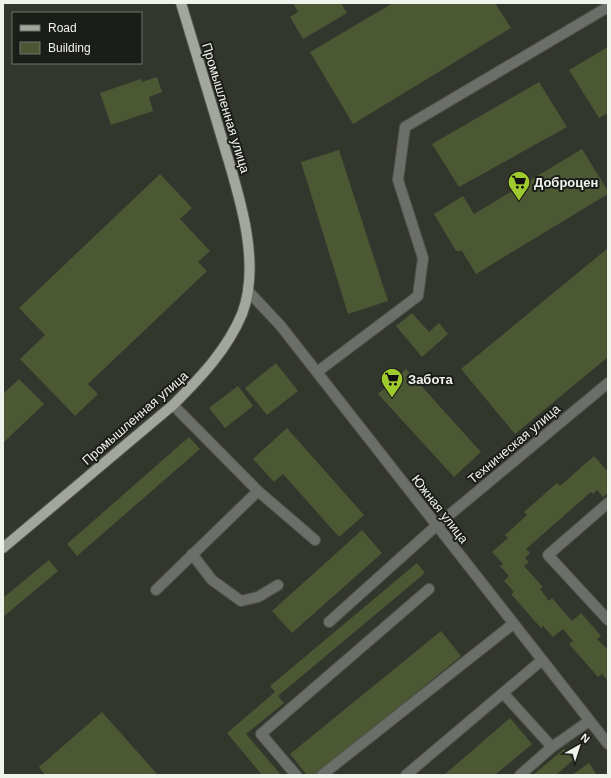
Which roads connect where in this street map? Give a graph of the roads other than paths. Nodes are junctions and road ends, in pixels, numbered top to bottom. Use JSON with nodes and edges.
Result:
{"nodes":[{"id":1,"x":181,"y":3,"type":"edge"},
{"id":2,"x":608,"y":7,"type":"edge"},
{"id":3,"x":248,"y":292,"type":"junction"},
{"id":4,"x":317,"y":372,"type":"junction"},
{"id":5,"x":608,"y":383,"type":"edge"},
{"id":6,"x":173,"y":405,"type":"junction"},
{"id":7,"x":258,"y":491,"type":"junction"},
{"id":8,"x":608,"y":503,"type":"edge"},
{"id":9,"x":436,"y":526,"type":"junction"},
{"id":10,"x":315,"y":540,"type":"dead end"},
{"id":11,"x":3,"y":548,"type":"edge"},
{"id":12,"x":192,"y":554,"type":"junction"},
{"id":13,"x":278,"y":585,"type":"dead end"},
{"id":14,"x":429,"y":589,"type":"dead end"},
{"id":15,"x":156,"y":590,"type":"dead end"},
{"id":16,"x":608,"y":620,"type":"edge"},
{"id":17,"x":329,"y":622,"type":"dead end"},
{"id":18,"x":513,"y":624,"type":"junction"},
{"id":19,"x":542,"y":660,"type":"junction"},
{"id":20,"x":503,"y":693,"type":"junction"},
{"id":21,"x":589,"y":721,"type":"junction"},
{"id":22,"x":608,"y":744,"type":"edge"},
{"id":23,"x":552,"y":748,"type":"junction"},
{"id":24,"x":296,"y":775,"type":"edge"},
{"id":25,"x":322,"y":775,"type":"edge"},
{"id":26,"x":406,"y":775,"type":"edge"},
{"id":27,"x":520,"y":775,"type":"edge"}],
"edges":[{"from":1,"to":3,"type":"main road","name":"Промышленная улица"},
{"from":2,"to":4,"type":"street"},
{"from":3,"to":4,"type":"street","name":"Южная улица"},
{"from":3,"to":6,"type":"main road","name":"Промышленная улица"},
{"from":4,"to":9,"type":"street","name":"Южная улица"},
{"from":5,"to":9,"type":"street","name":"Техническая улица"},
{"from":6,"to":7,"type":"street"},
{"from":6,"to":11,"type":"main road","name":"Промышленная улица"},
{"from":7,"to":10,"type":"street"},
{"from":7,"to":12,"type":"street"},
{"from":8,"to":16,"type":"street"},
{"from":9,"to":17,"type":"street","name":"Техническая улица"},
{"from":9,"to":18,"type":"street","name":"Южная улица"},
{"from":12,"to":13,"type":"street"},
{"from":12,"to":15,"type":"street"},
{"from":14,"to":24,"type":"street"},
{"from":18,"to":19,"type":"street","name":"Южная улица"},
{"from":18,"to":25,"type":"street"},
{"from":19,"to":20,"type":"street"},
{"from":19,"to":21,"type":"street","name":"Южная улица"},
{"from":20,"to":23,"type":"street"},
{"from":20,"to":26,"type":"street"},
{"from":21,"to":22,"type":"street","name":"Южная улица"},
{"from":21,"to":23,"type":"street"},
{"from":23,"to":27,"type":"street"}]}
